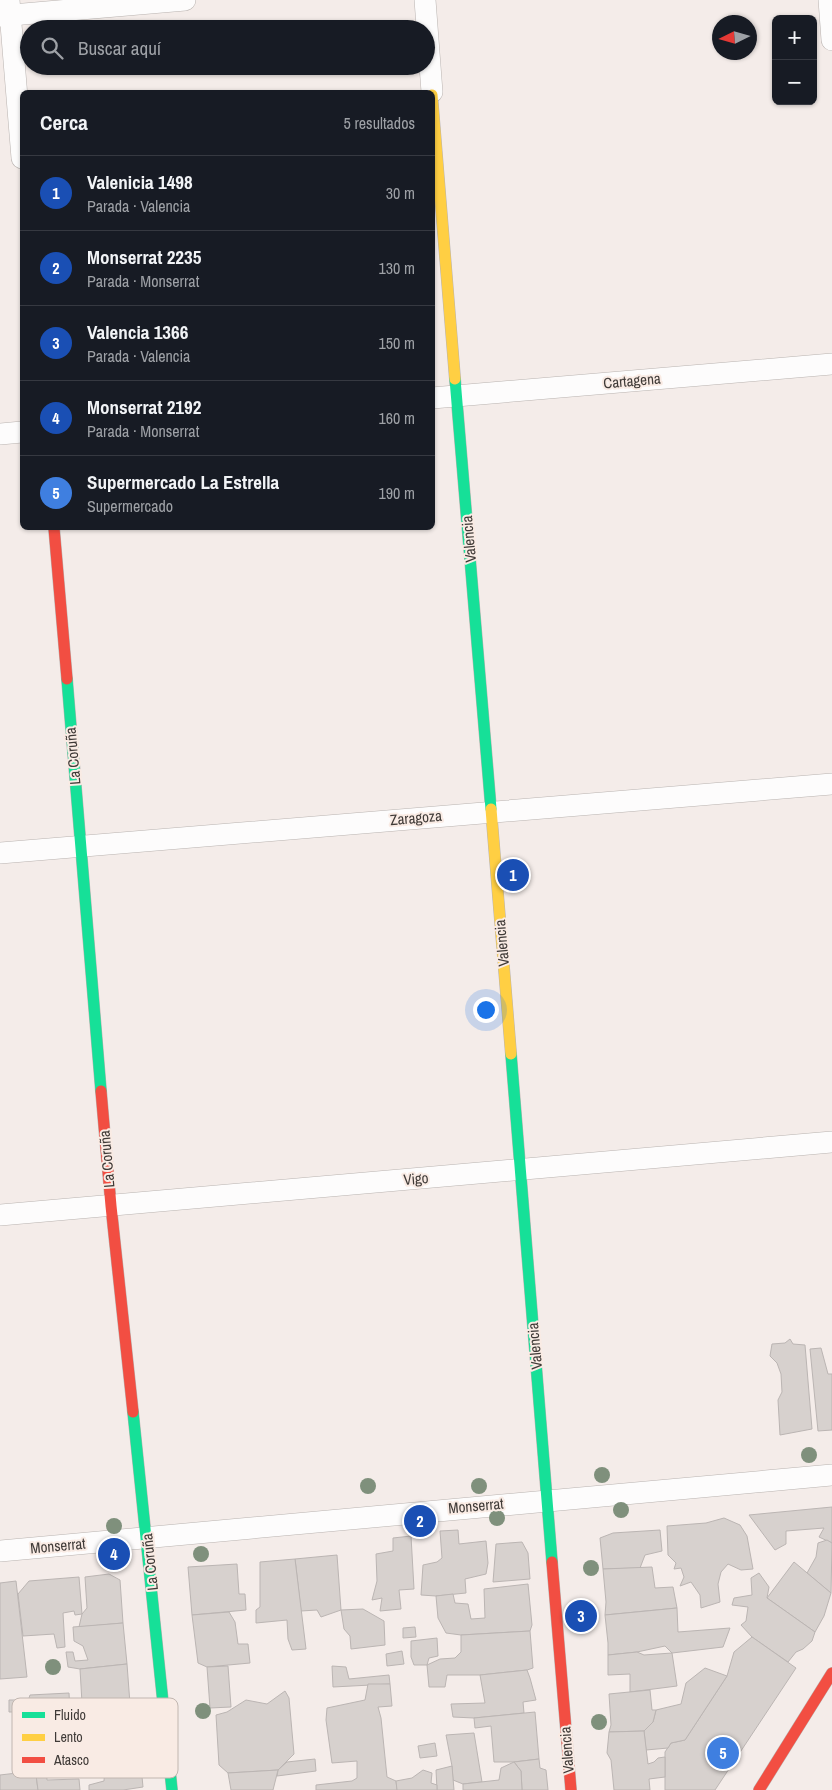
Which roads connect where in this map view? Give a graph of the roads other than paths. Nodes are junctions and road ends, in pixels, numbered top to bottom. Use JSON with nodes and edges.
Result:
{"nodes":[{"id":1,"x":185,"y":0,"type":"edge"},
{"id":2,"x":425,"y":0,"type":"edge"},
{"id":3,"x":829,"y":0,"type":"edge"},
{"id":4,"x":7,"y":10,"type":"edge"},
{"id":5,"x":426,"y":20,"type":"edge"},
{"id":6,"x":832,"y":40,"type":"edge"},
{"id":7,"x":431,"y":75,"type":"edge"},
{"id":8,"x":432,"y":90,"type":"edge"},
{"id":9,"x":435,"y":130,"type":"edge"},
{"id":10,"x":20,"y":138,"type":"edge"},
{"id":11,"x":832,"y":364,"type":"edge"},
{"id":12,"x":457,"y":396,"type":"junction"},
{"id":13,"x":435,"y":398,"type":"edge"},
{"id":14,"x":20,"y":432,"type":"edge"},
{"id":15,"x":0,"y":434,"type":"edge"},
{"id":16,"x":54,"y":530,"type":"edge"},
{"id":17,"x":832,"y":784,"type":"edge"},
{"id":18,"x":491,"y":812,"type":"junction"},
{"id":19,"x":80,"y":846,"type":"junction"},
{"id":20,"x":0,"y":853,"type":"edge"},
{"id":21,"x":832,"y":1142,"type":"edge"},
{"id":22,"x":521,"y":1170,"type":"junction"},
{"id":23,"x":111,"y":1206,"type":"junction"},
{"id":24,"x":0,"y":1215,"type":"edge"},
{"id":25,"x":832,"y":1475,"type":"edge"},
{"id":26,"x":548,"y":1500,"type":"junction"},
{"id":27,"x":147,"y":1538,"type":"junction"},
{"id":28,"x":0,"y":1551,"type":"edge"},
{"id":29,"x":832,"y":1673,"type":"edge"},
{"id":30,"x":163,"y":1698,"type":"edge"},
{"id":31,"x":571,"y":1790,"type":"edge"},
{"id":32,"x":759,"y":1790,"type":"edge"}],
"edges":[{"from":1,"to":4,"type":"street"},
{"from":2,"to":5,"type":"street","name":"Valencia"},
{"from":3,"to":6,"type":"street"},
{"from":4,"to":10,"type":"street"},
{"from":7,"to":8,"type":"street","name":"Valencia"},
{"from":9,"to":12,"type":"street","name":"Valencia"},
{"from":11,"to":12,"type":"street","name":"Cartagena"},
{"from":12,"to":13,"type":"street","name":"Cartagena"},
{"from":12,"to":18,"type":"street","name":"Valencia"},
{"from":14,"to":15,"type":"street"},
{"from":16,"to":19,"type":"street","name":"La Coruña"},
{"from":17,"to":18,"type":"street","name":"Zaragoza"},
{"from":18,"to":19,"type":"street","name":"Zaragoza"},
{"from":18,"to":22,"type":"street","name":"Valencia"},
{"from":19,"to":20,"type":"street","name":"Zaragoza"},
{"from":19,"to":23,"type":"street","name":"La Coruña"},
{"from":21,"to":22,"type":"street","name":"Vigo"},
{"from":22,"to":23,"type":"street","name":"Vigo"},
{"from":22,"to":26,"type":"street","name":"Valencia"},
{"from":23,"to":24,"type":"street","name":"Vigo"},
{"from":23,"to":27,"type":"street","name":"La Coruña"},
{"from":25,"to":26,"type":"street","name":"Monserrat"},
{"from":26,"to":27,"type":"street","name":"Monserrat"},
{"from":26,"to":31,"type":"street","name":"Valencia"},
{"from":27,"to":28,"type":"street","name":"Monserrat"},
{"from":27,"to":30,"type":"street","name":"La Coruña"},
{"from":29,"to":32,"type":"street"}]}
